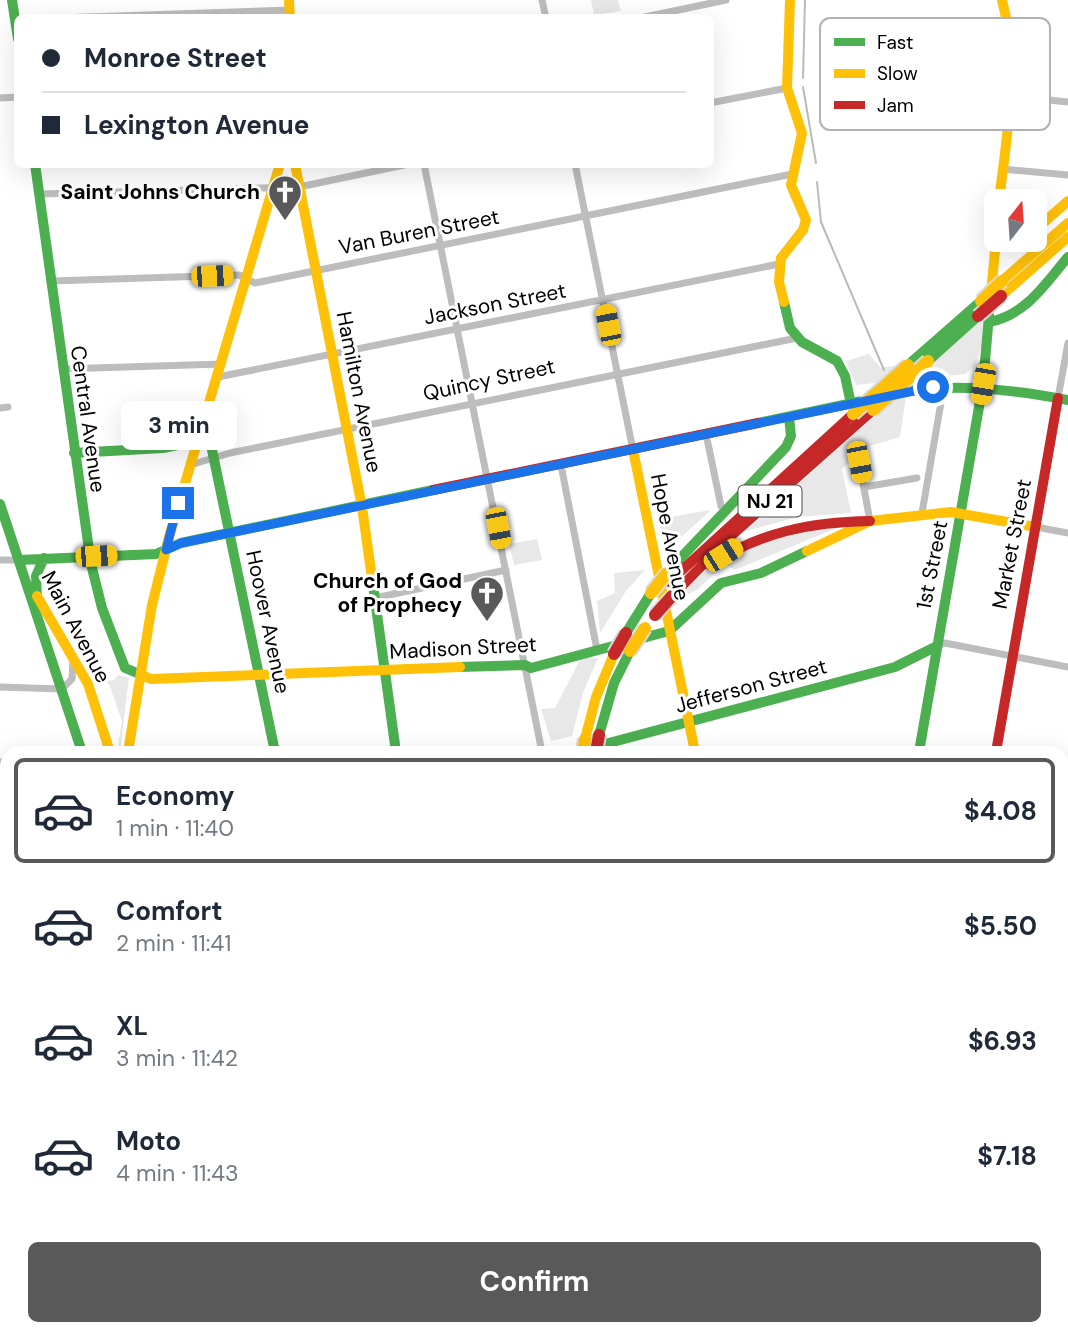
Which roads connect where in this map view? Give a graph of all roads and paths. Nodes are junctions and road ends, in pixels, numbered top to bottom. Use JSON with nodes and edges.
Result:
{"nodes":[{"id":1,"x":726,"y":0,"type":"edge"},
{"id":2,"x":790,"y":0,"type":"edge"},
{"id":3,"x":1002,"y":0,"type":"edge"},
{"id":4,"x":696,"y":3,"type":"edge"},
{"id":5,"x":289,"y":9,"type":"edge"},
{"id":6,"x":160,"y":14,"type":"edge"},
{"id":7,"x":655,"y":14,"type":"edge"},
{"id":8,"x":1006,"y":18,"type":"edge"},
{"id":9,"x":787,"y":88,"type":"junction"},
{"id":10,"x":1050,"y":100,"type":"edge"},
{"id":11,"x":714,"y":102,"type":"edge"},
{"id":12,"x":1068,"y":102,"type":"edge"},
{"id":13,"x":1006,"y":130,"type":"edge"},
{"id":14,"x":36,"y":168,"type":"edge"},
{"id":15,"x":279,"y":168,"type":"edge"},
{"id":16,"x":296,"y":168,"type":"edge"},
{"id":17,"x":390,"y":168,"type":"edge"},
{"id":18,"x":425,"y":168,"type":"edge"},
{"id":19,"x":576,"y":168,"type":"edge"},
{"id":20,"x":1002,"y":169,"type":"junction"},
{"id":21,"x":792,"y":174,"type":"junction"},
{"id":22,"x":1068,"y":175,"type":"edge"},
{"id":23,"x":273,"y":187,"type":"junction"},
{"id":24,"x":299,"y":187,"type":"junction"},
{"id":25,"x":1000,"y":189,"type":"edge"},
{"id":26,"x":39,"y":194,"type":"junction"},
{"id":27,"x":1068,"y":201,"type":"edge"},
{"id":28,"x":586,"y":216,"type":"junction"},
{"id":29,"x":1047,"y":220,"type":"edge"},
{"id":30,"x":1068,"y":223,"type":"edge"},
{"id":31,"x":1068,"y":237,"type":"edge"},
{"id":32,"x":441,"y":245,"type":"junction"},
{"id":33,"x":996,"y":252,"type":"edge"},
{"id":34,"x":1068,"y":257,"type":"edge"},
{"id":35,"x":779,"y":264,"type":"junction"},
{"id":36,"x":315,"y":271,"type":"junction"},
{"id":37,"x":247,"y":279,"type":"junction"},
{"id":38,"x":50,"y":281,"type":"junction"},
{"id":39,"x":603,"y":301,"type":"junction"},
{"id":40,"x":984,"y":319,"type":"junction"},
{"id":41,"x":458,"y":329,"type":"junction"},
{"id":42,"x":797,"y":338,"type":"junction"},
{"id":43,"x":1068,"y":343,"type":"edge"},
{"id":44,"x":332,"y":354,"type":"junction"},
{"id":45,"x":222,"y":364,"type":"junction"},
{"id":46,"x":62,"y":369,"type":"junction"},
{"id":47,"x":618,"y":374,"type":"junction"},
{"id":48,"x":218,"y":377,"type":"junction"},
{"id":49,"x":983,"y":384,"type":"junction"},
{"id":50,"x":944,"y":385,"type":"junction"},
{"id":51,"x":1063,"y":399,"type":"edge"},
{"id":52,"x":473,"y":403,"type":"junction"},
{"id":53,"x":852,"y":409,"type":"junction"},
{"id":54,"x":207,"y":412,"type":"junction"},
{"id":55,"x":789,"y":416,"type":"junction"},
{"id":56,"x":347,"y":429,"type":"junction"},
{"id":57,"x":706,"y":434,"type":"junction"},
{"id":58,"x":163,"y":448,"type":"junction"},
{"id":59,"x":633,"y":450,"type":"junction"},
{"id":60,"x":74,"y":453,"type":"junction"},
{"id":61,"x":215,"y":458,"type":"junction"},
{"id":62,"x":859,"y":462,"type":"dead end"},
{"id":63,"x":190,"y":465,"type":"junction"},
{"id":64,"x":561,"y":465,"type":"junction"},
{"id":65,"x":917,"y":478,"type":"dead end"},
{"id":66,"x":489,"y":480,"type":"junction"},
{"id":67,"x":864,"y":487,"type":"junction"},
{"id":68,"x":178,"y":503,"type":"junction"},
{"id":69,"x":0,"y":504,"type":"edge"},
{"id":70,"x":721,"y":506,"type":"dead end"},
{"id":71,"x":362,"y":507,"type":"junction"},
{"id":72,"x":922,"y":513,"type":"junction"},
{"id":73,"x":961,"y":514,"type":"junction"},
{"id":74,"x":870,"y":521,"type":"junction"},
{"id":75,"x":1036,"y":527,"type":"junction"},
{"id":76,"x":230,"y":533,"type":"junction"},
{"id":77,"x":1068,"y":533,"type":"edge"},
{"id":78,"x":166,"y":550,"type":"junction"},
{"id":79,"x":89,"y":556,"type":"junction"},
{"id":80,"x":44,"y":558,"type":"junction"},
{"id":81,"x":19,"y":559,"type":"junction"},
{"id":82,"x":0,"y":560,"type":"edge"},
{"id":83,"x":506,"y":570,"type":"junction"},
{"id":84,"x":668,"y":577,"type":"junction"},
{"id":85,"x":672,"y":596,"type":"junction"},
{"id":86,"x":37,"y":598,"type":"junction"},
{"id":87,"x":375,"y":598,"type":"junction"},
{"id":88,"x":669,"y":631,"type":"junction"},
{"id":89,"x":935,"y":648,"type":"junction"},
{"id":90,"x":597,"y":650,"type":"junction"},
{"id":91,"x":1012,"y":654,"type":"junction"},
{"id":92,"x":73,"y":660,"type":"junction"},
{"id":93,"x":525,"y":665,"type":"junction"},
{"id":94,"x":1068,"y":667,"type":"edge"},
{"id":95,"x":386,"y":671,"type":"junction"},
{"id":96,"x":134,"y":673,"type":"junction"},
{"id":97,"x":259,"y":675,"type":"junction"},
{"id":98,"x":0,"y":687,"type":"edge"},
{"id":99,"x":62,"y":689,"type":"junction"},
{"id":100,"x":688,"y":723,"type":"junction"},
{"id":101,"x":80,"y":746,"type":"edge"},
{"id":102,"x":108,"y":746,"type":"edge"},
{"id":103,"x":128,"y":746,"type":"edge"},
{"id":104,"x":274,"y":746,"type":"edge"},
{"id":105,"x":395,"y":746,"type":"edge"},
{"id":106,"x":541,"y":746,"type":"edge"},
{"id":107,"x":584,"y":746,"type":"edge"},
{"id":108,"x":597,"y":746,"type":"edge"},
{"id":109,"x":598,"y":746,"type":"edge"},
{"id":110,"x":694,"y":746,"type":"edge"},
{"id":111,"x":920,"y":746,"type":"edge"},
{"id":112,"x":997,"y":746,"type":"edge"}],
"edges":[{"from":1,"to":4,"type":"street"},
{"from":2,"to":9,"type":"main road"},
{"from":3,"to":8,"type":"main road"},
{"from":4,"to":7,"type":"street"},
{"from":5,"to":6,"type":"street"},
{"from":9,"to":11,"type":"street"},
{"from":9,"to":21,"type":"main road"},
{"from":10,"to":12,"type":"street"},
{"from":13,"to":20,"type":"main road"},
{"from":14,"to":26,"type":"main road","name":"Central Avenue"},
{"from":15,"to":23,"type":"main road"},
{"from":16,"to":24,"type":"main road","name":"Hamilton Avenue"},
{"from":17,"to":24,"type":"street"},
{"from":18,"to":32,"type":"street"},
{"from":19,"to":28,"type":"street","name":"Hope Avenue"},
{"from":20,"to":22,"type":"street"},
{"from":20,"to":25,"type":"main road"},
{"from":21,"to":28,"type":"street","name":"Van Buren Street"},
{"from":21,"to":35,"type":"main road"},
{"from":23,"to":24,"type":"street"},
{"from":23,"to":26,"type":"street"},
{"from":23,"to":37,"type":"main road"},
{"from":24,"to":36,"type":"main road","name":"Hamilton Avenue"},
{"from":26,"to":38,"type":"main road","name":"Central Avenue"},
{"from":27,"to":29,"type":"main road"},
{"from":28,"to":32,"type":"street","name":"Van Buren Street"},
{"from":28,"to":39,"type":"street","name":"Hope Avenue"},
{"from":30,"to":53,"type":"main road","number":"NJ 21","bridge":true},
{"from":31,"to":40,"type":"main road","number":"NJ 21","bridge":true},
{"from":32,"to":36,"type":"street","name":"Van Buren Street"},
{"from":32,"to":41,"type":"street"},
{"from":33,"to":40,"type":"main road","name":"1st Street"},
{"from":34,"to":40,"type":"main road"},
{"from":35,"to":39,"type":"street","name":"Jackson Street"},
{"from":35,"to":42,"type":"main road"},
{"from":36,"to":37,"type":"street","name":"Van Buren Street"},
{"from":36,"to":44,"type":"main road","name":"Hamilton Avenue"},
{"from":37,"to":38,"type":"street","name":"Van Buren Street"},
{"from":37,"to":45,"type":"main road"},
{"from":38,"to":46,"type":"main road","name":"Central Avenue"},
{"from":39,"to":41,"type":"street","name":"Jackson Street"},
{"from":39,"to":47,"type":"street","name":"Hope Avenue"},
{"from":40,"to":49,"type":"main road","name":"1st Street"},
{"from":40,"to":85,"type":"main road","number":"NJ 21","bridge":true},
{"from":41,"to":44,"type":"street","name":"Jackson Street"},
{"from":41,"to":52,"type":"street"},
{"from":42,"to":47,"type":"street","name":"Quincy Street"},
{"from":42,"to":53,"type":"main road"},
{"from":43,"to":51,"type":"street","name":"Market Street"},
{"from":44,"to":48,"type":"street","name":"Jackson Street"},
{"from":44,"to":56,"type":"main road","name":"Hamilton Avenue"},
{"from":45,"to":46,"type":"street"},
{"from":45,"to":48,"type":"main road"},
{"from":46,"to":60,"type":"main road","name":"Central Avenue"},
{"from":47,"to":52,"type":"street","name":"Quincy Street"},
{"from":47,"to":59,"type":"street","name":"Hope Avenue"},
{"from":48,"to":54,"type":"main road"},
{"from":49,"to":50,"type":"main road"},
{"from":49,"to":51,"type":"main road"},
{"from":49,"to":73,"type":"main road","name":"1st Street"},
{"from":50,"to":53,"type":"main road"},
{"from":50,"to":72,"type":"street"},
{"from":51,"to":75,"type":"main road","name":"Market Street"},
{"from":52,"to":56,"type":"street","name":"Quincy Street"},
{"from":52,"to":66,"type":"street"},
{"from":53,"to":55,"type":"main road"},
{"from":53,"to":84,"type":"main road","number":"NJ 21"},
{"from":54,"to":58,"type":"main road"},
{"from":54,"to":61,"type":"main road","name":"Hoover Avenue"},
{"from":54,"to":63,"type":"main road"},
{"from":55,"to":57,"type":"main road"},
{"from":55,"to":84,"type":"main road"},
{"from":56,"to":61,"type":"street","name":"Quincy Street"},
{"from":56,"to":71,"type":"main road","name":"Hamilton Avenue"},
{"from":57,"to":59,"type":"main road"},
{"from":57,"to":70,"type":"street"},
{"from":58,"to":60,"type":"main road"},
{"from":58,"to":68,"type":"main road"},
{"from":59,"to":64,"type":"main road"},
{"from":59,"to":88,"type":"main road","name":"Hope Avenue"},
{"from":60,"to":79,"type":"main road","name":"Central Avenue"},
{"from":61,"to":63,"type":"street","name":"Quincy Street"},
{"from":61,"to":76,"type":"main road","name":"Hoover Avenue"},
{"from":62,"to":67,"type":"street"},
{"from":63,"to":68,"type":"main road"},
{"from":64,"to":66,"type":"main road"},
{"from":64,"to":90,"type":"street"},
{"from":65,"to":67,"type":"street"},
{"from":66,"to":71,"type":"main road"},
{"from":66,"to":83,"type":"street"},
{"from":67,"to":74,"type":"street"},
{"from":68,"to":78,"type":"main road"},
{"from":69,"to":81,"type":"main road","name":"Main Avenue"},
{"from":71,"to":76,"type":"main road"},
{"from":71,"to":87,"type":"main road","name":"Hamilton Avenue"},
{"from":72,"to":73,"type":"main road","name":"Madison Street"},
{"from":72,"to":74,"type":"main road","name":"Madison Street"},
{"from":73,"to":75,"type":"main road","name":"Madison Street"},
{"from":73,"to":89,"type":"main road","name":"1st Street"},
{"from":74,"to":85,"type":"main road"},
{"from":74,"to":88,"type":"main road","name":"Madison Street"},
{"from":75,"to":77,"type":"street"},
{"from":75,"to":91,"type":"main road","name":"Market Street"},
{"from":76,"to":78,"type":"main road"},
{"from":76,"to":97,"type":"main road","name":"Hoover Avenue"},
{"from":78,"to":79,"type":"main road"},
{"from":78,"to":96,"type":"main road"},
{"from":79,"to":80,"type":"main road"},
{"from":79,"to":96,"type":"main road","name":"Central Avenue"},
{"from":80,"to":81,"type":"main road"},
{"from":80,"to":86,"type":"main road"},
{"from":81,"to":82,"type":"street"},
{"from":81,"to":86,"type":"main road","name":"Main Avenue"},
{"from":81,"to":99,"type":"main road","name":"Main Avenue"},
{"from":83,"to":87,"type":"street"},
{"from":83,"to":93,"type":"street"},
{"from":84,"to":107,"type":"main road","number":"NJ 21","bridge":true},
{"from":85,"to":108,"type":"main road","number":"NJ 21","bridge":true},
{"from":86,"to":92,"type":"main road","name":"Main Avenue"},
{"from":87,"to":95,"type":"main road","name":"Hamilton Avenue"},
{"from":88,"to":90,"type":"main road","name":"Madison Street"},
{"from":88,"to":100,"type":"main road","name":"Hope Avenue"},
{"from":89,"to":91,"type":"street"},
{"from":89,"to":100,"type":"main road","name":"Jefferson Street"},
{"from":89,"to":111,"type":"main road","name":"1st Street"},
{"from":90,"to":93,"type":"main road","name":"Madison Street"},
{"from":91,"to":94,"type":"street"},
{"from":91,"to":112,"type":"main road","name":"Market Street"},
{"from":92,"to":99,"type":"street"},
{"from":92,"to":102,"type":"main road","name":"Main Avenue"},
{"from":93,"to":95,"type":"main road","name":"Madison Street"},
{"from":93,"to":106,"type":"street"},
{"from":95,"to":97,"type":"main road","name":"Madison Street"},
{"from":95,"to":105,"type":"main road","name":"Hamilton Avenue"},
{"from":96,"to":97,"type":"main road","name":"Madison Street"},
{"from":96,"to":103,"type":"main road"},
{"from":97,"to":104,"type":"main road","name":"Hoover Avenue"},
{"from":98,"to":99,"type":"street"},
{"from":99,"to":101,"type":"main road","name":"Main Avenue"},
{"from":100,"to":109,"type":"main road","name":"Jefferson Street"},
{"from":100,"to":110,"type":"main road","name":"Hope Avenue"}]}
